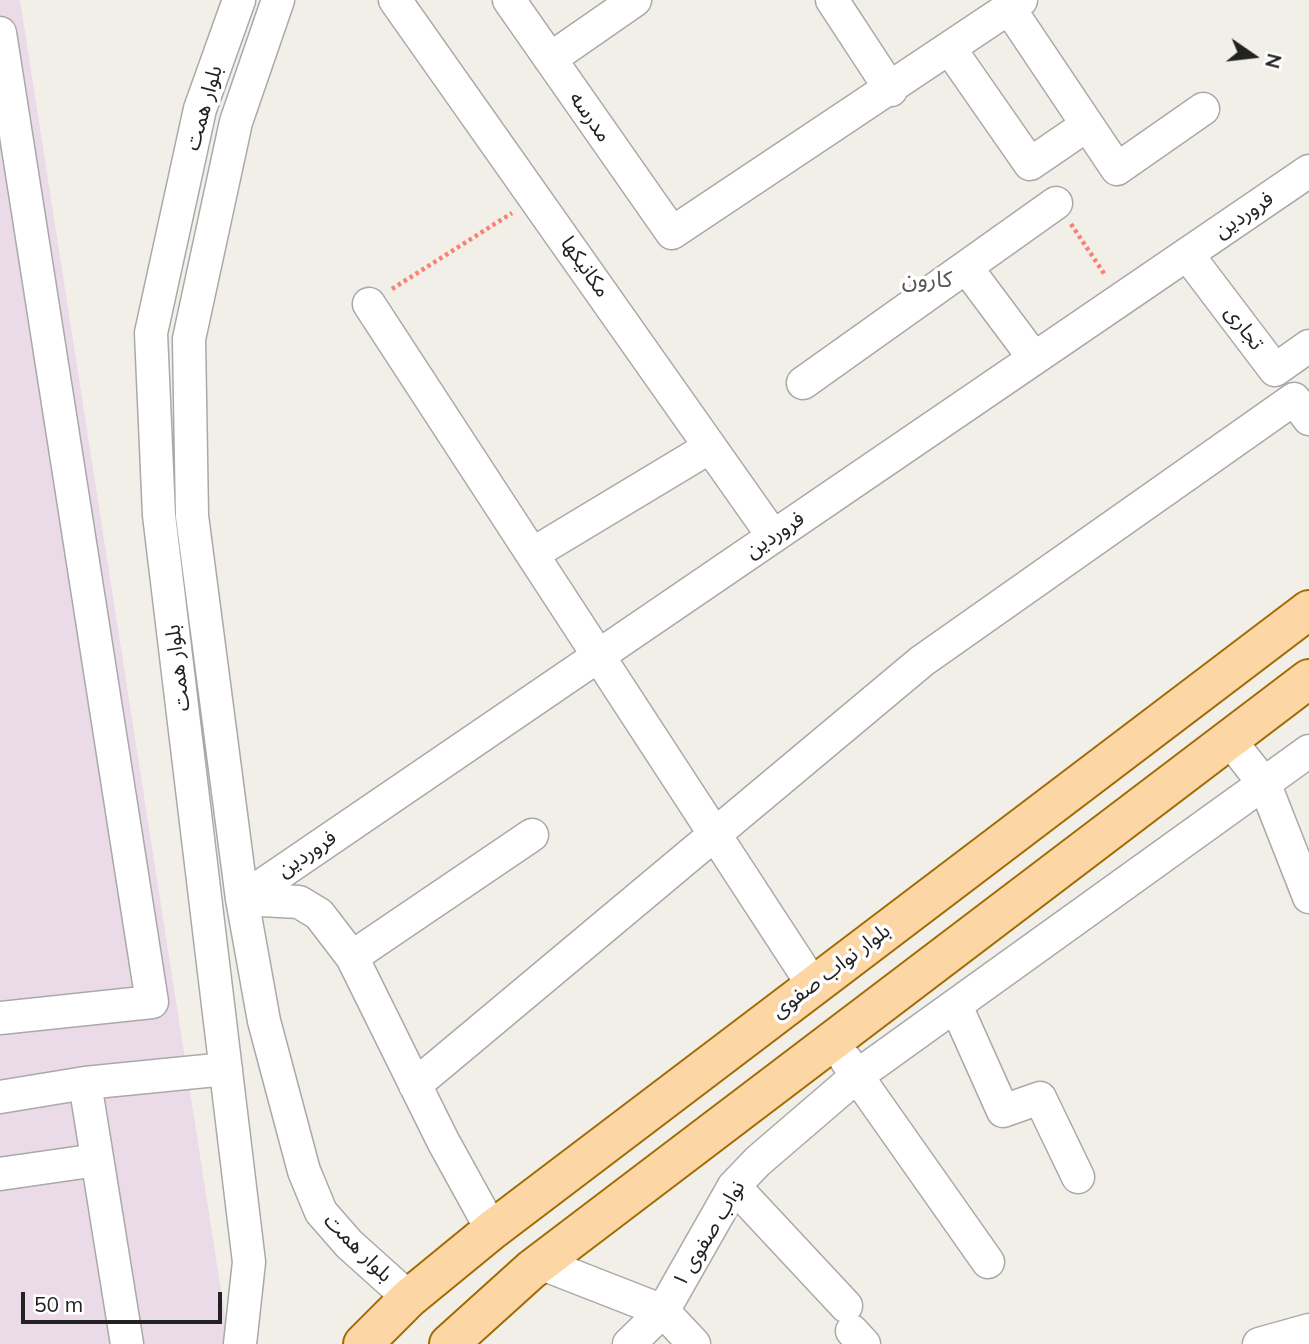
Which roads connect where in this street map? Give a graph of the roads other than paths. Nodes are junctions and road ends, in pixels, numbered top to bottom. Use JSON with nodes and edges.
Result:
{"nodes":[{"id":1,"x":239,"y":0,"type":"edge"},
{"id":2,"x":278,"y":0,"type":"edge"},
{"id":3,"x":395,"y":0,"type":"edge"},
{"id":4,"x":509,"y":0,"type":"edge"},
{"id":5,"x":635,"y":0,"type":"edge"},
{"id":6,"x":832,"y":0,"type":"edge"},
{"id":7,"x":1015,"y":4,"type":"edge"},
{"id":8,"x":0,"y":33,"type":"edge"},
{"id":9,"x":950,"y":49,"type":"junction"},
{"id":10,"x":550,"y":59,"type":"junction"},
{"id":11,"x":891,"y":90,"type":"junction"},
{"id":12,"x":1203,"y":109,"type":"dead end"},
{"id":13,"x":1087,"y":125,"type":"junction"},
{"id":14,"x":1309,"y":171,"type":"edge"},
{"id":15,"x":1056,"y":203,"type":"road end"},
{"id":16,"x":1187,"y":254,"type":"junction"},
{"id":17,"x":966,"y":267,"type":"junction"},
{"id":18,"x":369,"y":304,"type":"road end"},
{"id":19,"x":1309,"y":346,"type":"edge"},
{"id":20,"x":1034,"y":358,"type":"junction"},
{"id":21,"x":803,"y":383,"type":"dead end"},
{"id":22,"x":1302,"y":409,"type":"edge"},
{"id":23,"x":710,"y":447,"type":"junction"},
{"id":24,"x":773,"y":536,"type":"junction"},
{"id":25,"x":197,"y":551,"type":"junction"},
{"id":26,"x":534,"y":553,"type":"junction"},
{"id":27,"x":164,"y":554,"type":"junction"},
{"id":28,"x":1309,"y":610,"type":"edge"},
{"id":29,"x":600,"y":655,"type":"junction"},
{"id":30,"x":1309,"y":678,"type":"edge"},
{"id":31,"x":1229,"y":739,"type":"junction"},
{"id":32,"x":1309,"y":752,"type":"edge"},
{"id":33,"x":1265,"y":785,"type":"junction"},
{"id":34,"x":716,"y":834,"type":"junction"},
{"id":35,"x":533,"y":835,"type":"dead end"},
{"id":36,"x":1309,"y":897,"type":"edge"},
{"id":37,"x":242,"y":899,"type":"junction"},
{"id":38,"x":352,"y":957,"type":"junction"},
{"id":39,"x":813,"y":985,"type":"junction"},
{"id":40,"x":956,"y":1006,"type":"junction"},
{"id":41,"x":0,"y":1017,"type":"edge"},
{"id":42,"x":831,"y":1039,"type":"junction"},
{"id":43,"x":226,"y":1069,"type":"junction"},
{"id":44,"x":857,"y":1076,"type":"junction"},
{"id":45,"x":85,"y":1083,"type":"junction"},
{"id":46,"x":415,"y":1084,"type":"junction"},
{"id":47,"x":0,"y":1097,"type":"edge"},
{"id":48,"x":97,"y":1160,"type":"junction"},
{"id":49,"x":0,"y":1174,"type":"edge"},
{"id":50,"x":1078,"y":1177,"type":"dead end"},
{"id":51,"x":734,"y":1186,"type":"junction"},
{"id":52,"x":492,"y":1230,"type":"junction"},
{"id":53,"x":988,"y":1262,"type":"dead end"},
{"id":54,"x":540,"y":1263,"type":"junction"},
{"id":55,"x":409,"y":1298,"type":"junction"},
{"id":56,"x":663,"y":1311,"type":"junction"},
{"id":57,"x":854,"y":1327,"type":"edge"},
{"id":58,"x":1309,"y":1330,"type":"edge"},
{"id":59,"x":127,"y":1344,"type":"edge"},
{"id":60,"x":240,"y":1344,"type":"edge"},
{"id":61,"x":363,"y":1344,"type":"edge"},
{"id":62,"x":449,"y":1344,"type":"edge"},
{"id":63,"x":629,"y":1344,"type":"edge"},
{"id":64,"x":694,"y":1344,"type":"edge"},
{"id":65,"x":1259,"y":1344,"type":"edge"}],
"edges":[{"from":1,"to":27,"type":"street","name":"بلوار همت"},
{"from":2,"to":25,"type":"street","name":"بلوار همت"},
{"from":3,"to":23,"type":"street","name":"مکانیکها"},
{"from":4,"to":10,"type":"street","name":"مدرسه"},
{"from":5,"to":10,"type":"street"},
{"from":6,"to":11,"type":"street"},
{"from":7,"to":9,"type":"street"},
{"from":7,"to":13,"type":"street"},
{"from":8,"to":41,"type":"street"},
{"from":9,"to":11,"type":"street"},
{"from":9,"to":13,"type":"street"},
{"from":10,"to":11,"type":"street","name":"مدرسه"},
{"from":12,"to":13,"type":"street"},
{"from":14,"to":16,"type":"street","name":"فروردین"},
{"from":15,"to":17,"type":"street"},
{"from":16,"to":19,"type":"street","name":"تجاری"},
{"from":16,"to":20,"type":"street","name":"فروردین"},
{"from":17,"to":20,"type":"street"},
{"from":17,"to":21,"type":"street"},
{"from":18,"to":26,"type":"street"},
{"from":20,"to":24,"type":"street","name":"فروردین"},
{"from":22,"to":34,"type":"street"},
{"from":23,"to":24,"type":"street","name":"مکانیکها"},
{"from":23,"to":26,"type":"street"},
{"from":24,"to":29,"type":"street","name":"فروردین"},
{"from":25,"to":27,"type":"street"},
{"from":25,"to":37,"type":"street","name":"بلوار همت"},
{"from":26,"to":29,"type":"street"},
{"from":27,"to":43,"type":"street","name":"بلوار همت"},
{"from":28,"to":39,"type":"main road","name":"بلوار نواب صفوی"},
{"from":29,"to":34,"type":"street"},
{"from":29,"to":37,"type":"street","name":"فروردین"},
{"from":30,"to":31,"type":"main road"},
{"from":31,"to":33,"type":"street"},
{"from":31,"to":42,"type":"main road"},
{"from":32,"to":33,"type":"street","name":"نواب صفوی ۱"},
{"from":33,"to":36,"type":"street"},
{"from":33,"to":40,"type":"street","name":"نواب صفوی ۱"},
{"from":34,"to":39,"type":"street"},
{"from":34,"to":46,"type":"street"},
{"from":35,"to":38,"type":"street"},
{"from":37,"to":38,"type":"street"},
{"from":37,"to":55,"type":"street","name":"بلوار همت"},
{"from":38,"to":46,"type":"street"},
{"from":39,"to":52,"type":"main road","name":"بلوار نواب صفوی"},
{"from":40,"to":44,"type":"street","name":"نواب صفوی ۱"},
{"from":40,"to":50,"type":"street"},
{"from":42,"to":44,"type":"street"},
{"from":42,"to":54,"type":"main road"},
{"from":43,"to":45,"type":"street"},
{"from":43,"to":60,"type":"street","name":"بلوار همت"},
{"from":44,"to":51,"type":"street","name":"نواب صفوی ۱"},
{"from":44,"to":53,"type":"street"},
{"from":45,"to":47,"type":"street"},
{"from":45,"to":48,"type":"street"},
{"from":46,"to":52,"type":"street"},
{"from":48,"to":49,"type":"street"},
{"from":48,"to":59,"type":"street"},
{"from":51,"to":56,"type":"street","name":"نواب صفوی ۱"},
{"from":51,"to":57,"type":"street"},
{"from":52,"to":55,"type":"main road","name":"بلوار نواب صفوی"},
{"from":54,"to":56,"type":"street"},
{"from":54,"to":62,"type":"main road"},
{"from":55,"to":61,"type":"main road","name":"بلوار نواب صفوی"},
{"from":56,"to":63,"type":"street","name":"نواب صفوی ۱"},
{"from":56,"to":64,"type":"street"},
{"from":58,"to":65,"type":"street"}]}
